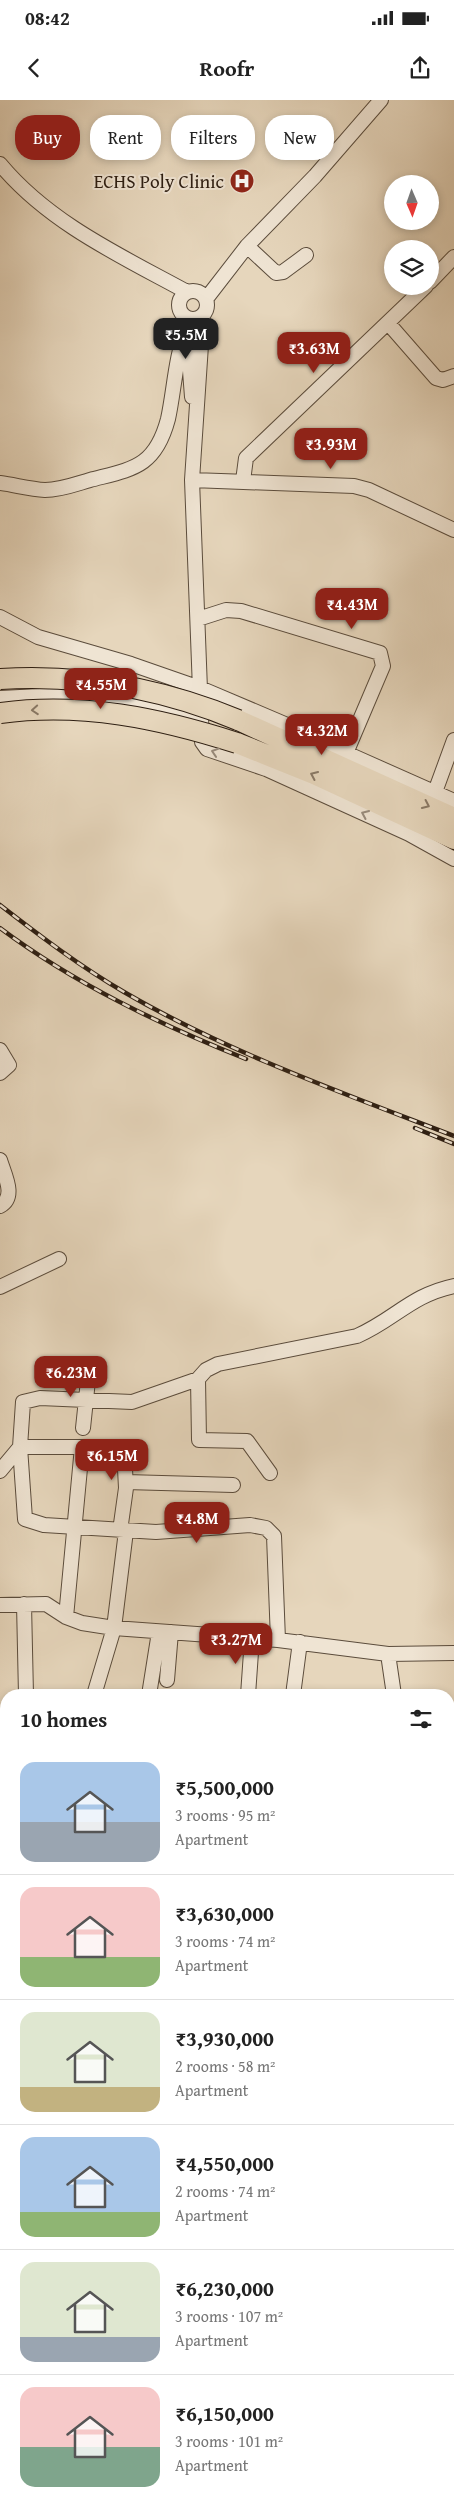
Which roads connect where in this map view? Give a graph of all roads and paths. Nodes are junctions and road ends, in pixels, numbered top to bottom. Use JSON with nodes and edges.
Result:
{"nodes":[{"id":1,"x":381,"y":100,"type":"edge"},
{"id":2,"x":0,"y":164,"type":"edge"},
{"id":3,"x":247,"y":246,"type":"junction"},
{"id":4,"x":306,"y":255,"type":"dead end"},
{"id":5,"x":454,"y":257,"type":"edge"},
{"id":6,"x":439,"y":273,"type":"edge"},
{"id":7,"x":186,"y":292,"type":"junction"},
{"id":8,"x":417,"y":295,"type":"edge"},
{"id":9,"x":206,"y":299,"type":"junction"},
{"id":10,"x":203,"y":315,"type":"junction"},
{"id":11,"x":186,"y":323,"type":"junction"},
{"id":12,"x":388,"y":323,"type":"junction"},
{"id":13,"x":454,"y":376,"type":"edge"},
{"id":14,"x":195,"y":409,"type":"junction"},
{"id":15,"x":192,"y":480,"type":"junction"},
{"id":16,"x":243,"y":481,"type":"junction"},
{"id":17,"x":0,"y":482,"type":"edge"},
{"id":18,"x":454,"y":530,"type":"edge"},
{"id":19,"x":0,"y":617,"type":"edge"},
{"id":20,"x":198,"y":619,"type":"junction"},
{"id":21,"x":0,"y":679,"type":"edge"},
{"id":22,"x":200,"y":688,"type":"junction"},
{"id":23,"x":0,"y":698,"type":"edge"},
{"id":24,"x":0,"y":713,"type":"edge"},
{"id":25,"x":201,"y":716,"type":"junction"},
{"id":26,"x":454,"y":740,"type":"edge"},
{"id":27,"x":346,"y":753,"type":"junction"},
{"id":28,"x":435,"y":792,"type":"junction"},
{"id":29,"x":454,"y":801,"type":"edge"},
{"id":30,"x":454,"y":818,"type":"edge"},
{"id":31,"x":454,"y":839,"type":"edge"},
{"id":32,"x":454,"y":859,"type":"edge"},
{"id":33,"x":0,"y":1050,"type":"edge"},
{"id":34,"x":0,"y":1073,"type":"edge"},
{"id":35,"x":0,"y":1160,"type":"edge"},
{"id":36,"x":0,"y":1206,"type":"edge"},
{"id":37,"x":59,"y":1259,"type":"dead end"},
{"id":38,"x":454,"y":1286,"type":"edge"},
{"id":39,"x":0,"y":1287,"type":"edge"},
{"id":40,"x":89,"y":1371,"type":"dead end"},
{"id":41,"x":198,"y":1379,"type":"junction"},
{"id":42,"x":85,"y":1400,"type":"junction"},
{"id":43,"x":83,"y":1428,"type":"dead end"},
{"id":44,"x":20,"y":1446,"type":"junction"},
{"id":45,"x":82,"y":1447,"type":"junction"},
{"id":46,"x":0,"y":1471,"type":"edge"},
{"id":47,"x":270,"y":1473,"type":"dead end"},
{"id":48,"x":126,"y":1482,"type":"junction"},
{"id":49,"x":233,"y":1485,"type":"dead end"},
{"id":50,"x":73,"y":1527,"type":"junction"},
{"id":51,"x":123,"y":1531,"type":"junction"},
{"id":52,"x":24,"y":1604,"type":"junction"},
{"id":53,"x":0,"y":1605,"type":"edge"},
{"id":54,"x":66,"y":1617,"type":"junction"},
{"id":55,"x":114,"y":1628,"type":"junction"},
{"id":56,"x":165,"y":1632,"type":"junction"},
{"id":57,"x":252,"y":1638,"type":"junction"},
{"id":58,"x":278,"y":1640,"type":"junction"},
{"id":59,"x":300,"y":1642,"type":"junction"},
{"id":60,"x":454,"y":1653,"type":"edge"},
{"id":61,"x":388,"y":1654,"type":"junction"},
{"id":62,"x":167,"y":1680,"type":"dead end"},
{"id":63,"x":26,"y":1689,"type":"edge"},
{"id":64,"x":96,"y":1689,"type":"edge"},
{"id":65,"x":151,"y":1689,"type":"edge"},
{"id":66,"x":248,"y":1689,"type":"edge"},
{"id":67,"x":294,"y":1689,"type":"edge"},
{"id":68,"x":393,"y":1689,"type":"edge"}],
"edges":[{"from":1,"to":3,"type":"street"},
{"from":2,"to":7,"type":"street"},
{"from":3,"to":4,"type":"street"},
{"from":3,"to":9,"type":"street"},
{"from":5,"to":6,"type":"street"},
{"from":7,"to":9,"type":"street"},
{"from":7,"to":11,"type":"street"},
{"from":8,"to":12,"type":"street"},
{"from":9,"to":10,"type":"street"},
{"from":10,"to":11,"type":"street"},
{"from":10,"to":14,"type":"street"},
{"from":11,"to":14,"type":"street"},
{"from":11,"to":17,"type":"street"},
{"from":12,"to":13,"type":"street"},
{"from":12,"to":16,"type":"street"},
{"from":14,"to":15,"type":"street"},
{"from":15,"to":16,"type":"street"},
{"from":15,"to":20,"type":"street"},
{"from":16,"to":18,"type":"street"},
{"from":19,"to":22,"type":"street"},
{"from":20,"to":22,"type":"street"},
{"from":20,"to":27,"type":"street"},
{"from":21,"to":30,"type":"highway","one_way":true,"bridge":true},
{"from":22,"to":25,"type":"street"},
{"from":22,"to":27,"type":"street"},
{"from":23,"to":25,"type":"street"},
{"from":31,"to":24,"type":"highway","one_way":true,"bridge":true},
{"from":32,"to":25,"type":"street","one_way":true},
{"from":26,"to":28,"type":"street"},
{"from":27,"to":28,"type":"street"},
{"from":28,"to":29,"type":"street"},
{"from":33,"to":34,"type":"street"},
{"from":35,"to":36,"type":"street"},
{"from":37,"to":39,"type":"street"},
{"from":38,"to":41,"type":"street"},
{"from":40,"to":42,"type":"street"},
{"from":41,"to":42,"type":"street"},
{"from":41,"to":47,"type":"street"},
{"from":42,"to":43,"type":"street"},
{"from":42,"to":44,"type":"street"},
{"from":44,"to":45,"type":"street"},
{"from":44,"to":46,"type":"street"},
{"from":44,"to":50,"type":"street"},
{"from":45,"to":48,"type":"street"},
{"from":45,"to":50,"type":"street"},
{"from":48,"to":49,"type":"street"},
{"from":48,"to":51,"type":"street"},
{"from":50,"to":51,"type":"street"},
{"from":50,"to":54,"type":"street"},
{"from":51,"to":55,"type":"street"},
{"from":51,"to":58,"type":"street"},
{"from":52,"to":53,"type":"street"},
{"from":52,"to":54,"type":"street"},
{"from":52,"to":63,"type":"street"},
{"from":54,"to":55,"type":"street"},
{"from":55,"to":56,"type":"street"},
{"from":55,"to":64,"type":"street"},
{"from":56,"to":57,"type":"street"},
{"from":56,"to":62,"type":"street"},
{"from":56,"to":65,"type":"street"},
{"from":57,"to":58,"type":"street"},
{"from":57,"to":66,"type":"street"},
{"from":58,"to":59,"type":"street"},
{"from":59,"to":61,"type":"street"},
{"from":59,"to":67,"type":"street"},
{"from":60,"to":61,"type":"street"},
{"from":61,"to":68,"type":"street"}]}
